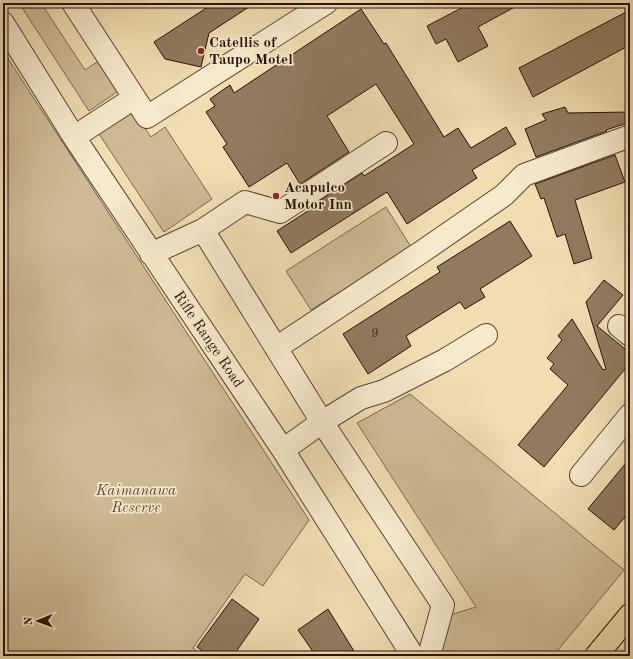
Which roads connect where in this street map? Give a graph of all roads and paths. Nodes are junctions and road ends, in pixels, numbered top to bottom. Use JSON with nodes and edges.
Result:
{"nodes":[{"id":1,"x":73,"y":3,"type":"edge"},
{"id":2,"x":326,"y":3,"type":"edge"},
{"id":3,"x":3,"y":23,"type":"edge"},
{"id":4,"x":134,"y":98,"type":"junction"},
{"id":5,"x":630,"y":136,"type":"edge"},
{"id":6,"x":74,"y":137,"type":"junction"},
{"id":7,"x":386,"y":143,"type":"dead end"},
{"id":8,"x":203,"y":230,"type":"junction"},
{"id":9,"x":152,"y":254,"type":"junction"},
{"id":10,"x":486,"y":335,"type":"dead end"},
{"id":11,"x":276,"y":348,"type":"junction"},
{"id":12,"x":630,"y":415,"type":"edge"},
{"id":13,"x":322,"y":422,"type":"junction"},
{"id":14,"x":283,"y":450,"type":"junction"},
{"id":15,"x":581,"y":475,"type":"dead end"},
{"id":16,"x":630,"y":615,"type":"edge"},
{"id":17,"x":413,"y":656,"type":"edge"},
{"id":18,"x":429,"y":656,"type":"edge"},
{"id":19,"x":596,"y":656,"type":"edge"}],
"edges":[{"from":1,"to":4,"type":"street"},
{"from":2,"to":4,"type":"street"},
{"from":3,"to":6,"type":"street","name":"Rifle Range Road"},
{"from":4,"to":6,"type":"street"},
{"from":5,"to":11,"type":"street"},
{"from":6,"to":9,"type":"street","name":"Rifle Range Road"},
{"from":7,"to":8,"type":"street"},
{"from":8,"to":9,"type":"street"},
{"from":8,"to":11,"type":"street"},
{"from":9,"to":14,"type":"street","name":"Rifle Range Road"},
{"from":10,"to":13,"type":"street"},
{"from":11,"to":13,"type":"street"},
{"from":12,"to":15,"type":"street"},
{"from":13,"to":14,"type":"street"},
{"from":13,"to":18,"type":"street"},
{"from":14,"to":17,"type":"street","name":"Rifle Range Road"},
{"from":16,"to":19,"type":"main road"}]}
